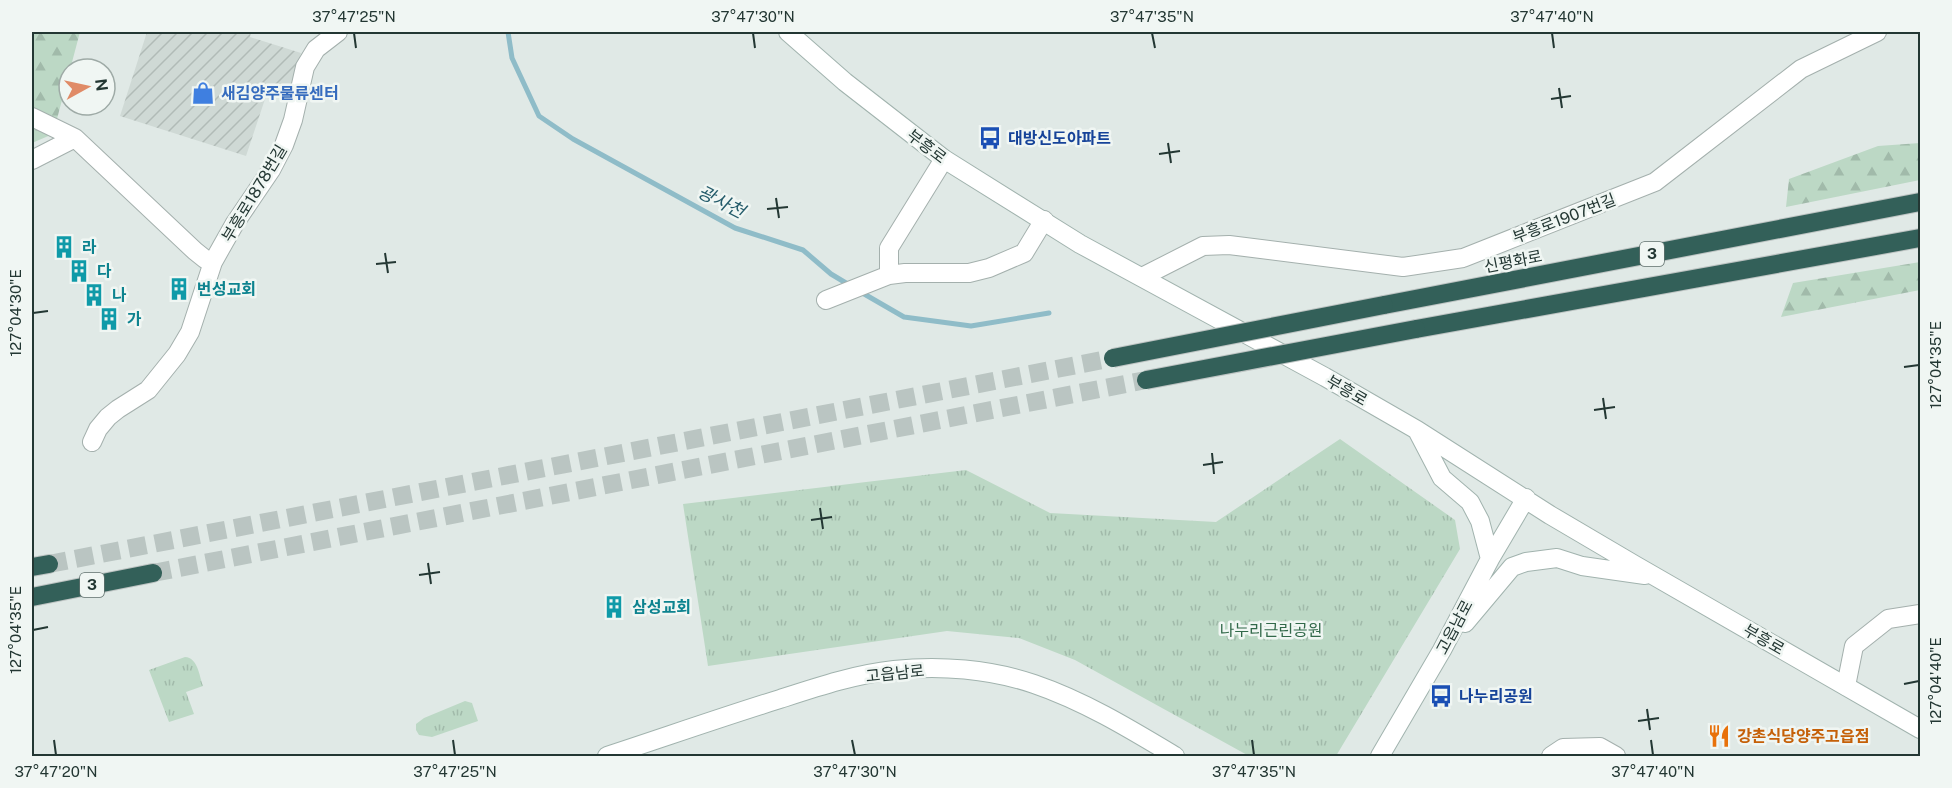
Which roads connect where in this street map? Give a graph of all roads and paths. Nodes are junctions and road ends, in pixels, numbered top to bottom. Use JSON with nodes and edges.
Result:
{"nodes":[{"id":1,"x":338,"y":32,"type":"edge"},
{"id":2,"x":788,"y":32,"type":"edge"},
{"id":3,"x":1877,"y":32,"type":"edge"},
{"id":4,"x":32,"y":117,"type":"edge"},
{"id":5,"x":75,"y":138,"type":"junction"},
{"id":6,"x":944,"y":159,"type":"junction"},
{"id":7,"x":32,"y":160,"type":"edge"},
{"id":8,"x":1920,"y":202,"type":"edge"},
{"id":9,"x":1044,"y":220,"type":"junction"},
{"id":10,"x":1920,"y":238,"type":"edge"},
{"id":11,"x":213,"y":262,"type":"junction"},
{"id":12,"x":889,"y":275,"type":"junction"},
{"id":13,"x":1142,"y":277,"type":"junction"},
{"id":14,"x":826,"y":300,"type":"dead end"},
{"id":15,"x":1113,"y":358,"type":"tunnel mouth"},
{"id":16,"x":1146,"y":380,"type":"tunnel mouth"},
{"id":17,"x":1417,"y":430,"type":"junction"},
{"id":18,"x":92,"y":442,"type":"dead end"},
{"id":19,"x":1526,"y":498,"type":"junction"},
{"id":20,"x":1490,"y":559,"type":"junction"},
{"id":21,"x":153,"y":573,"type":"tunnel mouth"},
{"id":22,"x":1655,"y":577,"type":"junction"},
{"id":23,"x":32,"y":597,"type":"edge"},
{"id":24,"x":1920,"y":614,"type":"edge"},
{"id":25,"x":1442,"y":650,"type":"junction"},
{"id":26,"x":1846,"y":686,"type":"junction"},
{"id":27,"x":1920,"y":729,"type":"edge"},
{"id":28,"x":608,"y":756,"type":"edge"},
{"id":29,"x":1175,"y":756,"type":"edge"},
{"id":30,"x":1380,"y":756,"type":"edge"},
{"id":31,"x":1551,"y":756,"type":"edge"},
{"id":32,"x":1616,"y":756,"type":"edge"}],
"edges":[{"from":1,"to":11,"type":"street","name":"부흥로1878번길"},
{"from":2,"to":6,"type":"street","name":"부흥로"},
{"from":3,"to":13,"type":"street","name":"부흥로1907번길"},
{"from":4,"to":5,"type":"street"},
{"from":5,"to":7,"type":"street"},
{"from":5,"to":11,"type":"street"},
{"from":6,"to":9,"type":"street","name":"부흥로"},
{"from":6,"to":12,"type":"street"},
{"from":8,"to":15,"type":"highway","name":"신평화로","number":"3","bridge":true},
{"from":9,"to":12,"type":"street"},
{"from":9,"to":13,"type":"street","name":"부흥로"},
{"from":10,"to":16,"type":"highway","number":"3","bridge":true},
{"from":11,"to":18,"type":"street","name":"부흥로1878번길"},
{"from":12,"to":14,"type":"street"},
{"from":13,"to":17,"type":"street","name":"부흥로"},
{"from":17,"to":19,"type":"street","name":"부흥로"},
{"from":17,"to":20,"type":"street"},
{"from":19,"to":20,"type":"street","name":"고읍남로"},
{"from":19,"to":22,"type":"street","name":"부흥로"},
{"from":20,"to":25,"type":"street","name":"고읍남로"},
{"from":21,"to":23,"type":"highway","number":"3"},
{"from":22,"to":25,"type":"street"},
{"from":22,"to":26,"type":"street","name":"부흥로"},
{"from":24,"to":26,"type":"street"},
{"from":25,"to":30,"type":"street","name":"고읍남로"},
{"from":26,"to":27,"type":"street","name":"부흥로"},
{"from":28,"to":29,"type":"street","name":"고읍남로"},
{"from":31,"to":32,"type":"street"}]}
